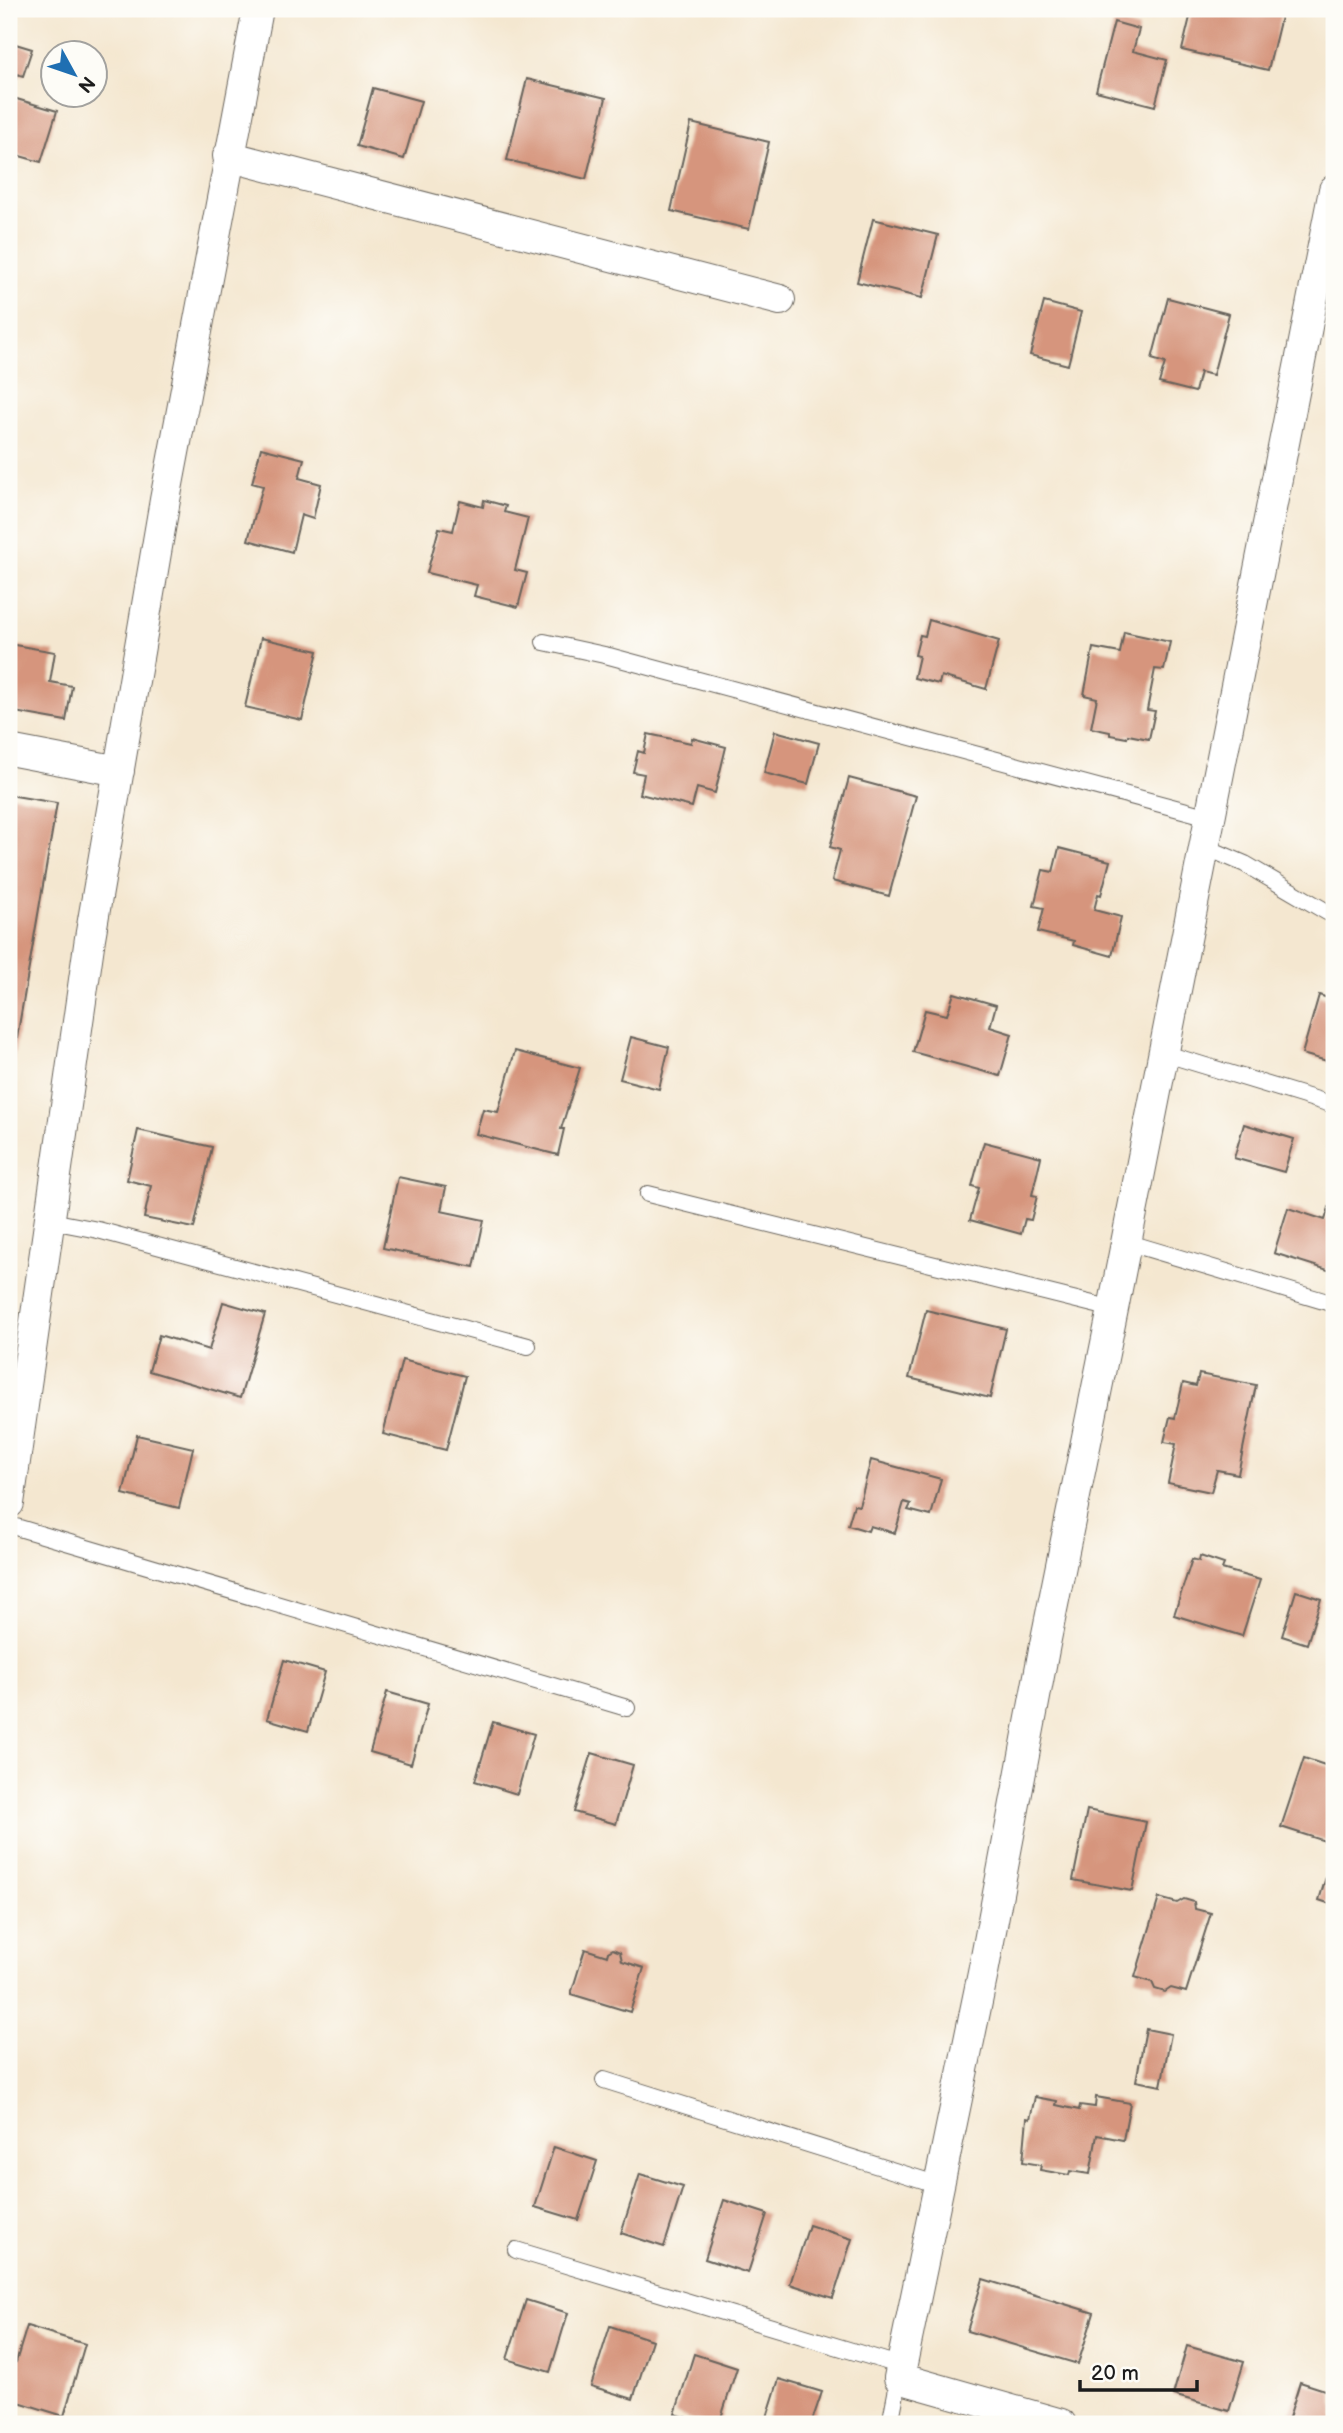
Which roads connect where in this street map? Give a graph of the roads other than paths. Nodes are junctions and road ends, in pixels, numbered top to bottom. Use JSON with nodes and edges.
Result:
{"nodes":[{"id":1,"x":258,"y":9,"type":"edge"},
{"id":2,"x":228,"y":156,"type":"junction"},
{"id":3,"x":1334,"y":190,"type":"edge"},
{"id":4,"x":780,"y":300,"type":"dead end"},
{"id":5,"x":544,"y":642,"type":"dead end"},
{"id":6,"x":9,"y":750,"type":"edge"},
{"id":7,"x":119,"y":771,"type":"junction"},
{"id":8,"x":1209,"y":817,"type":"junction"},
{"id":9,"x":1203,"y":846,"type":"junction"},
{"id":10,"x":1334,"y":914,"type":"edge"},
{"id":11,"x":1163,"y":1053,"type":"junction"},
{"id":12,"x":1334,"y":1105,"type":"edge"},
{"id":13,"x":648,"y":1194,"type":"dead end"},
{"id":14,"x":51,"y":1220,"type":"junction"},
{"id":15,"x":1126,"y":1242,"type":"junction"},
{"id":16,"x":1334,"y":1304,"type":"edge"},
{"id":17,"x":1113,"y":1309,"type":"junction"},
{"id":18,"x":528,"y":1346,"type":"dead end"},
{"id":19,"x":10,"y":1485,"type":"edge"},
{"id":20,"x":9,"y":1525,"type":"edge"},
{"id":21,"x":627,"y":1708,"type":"dead end"},
{"id":22,"x":604,"y":2080,"type":"dead end"},
{"id":23,"x":939,"y":2185,"type":"junction"},
{"id":24,"x":516,"y":2250,"type":"dead end"},
{"id":25,"x":901,"y":2372,"type":"junction"},
{"id":26,"x":890,"y":2424,"type":"edge"},
{"id":27,"x":1061,"y":2424,"type":"edge"}],
"edges":[{"from":1,"to":2,"type":"street"},
{"from":2,"to":4,"type":"street"},
{"from":2,"to":7,"type":"street"},
{"from":3,"to":8,"type":"street"},
{"from":5,"to":8,"type":"lane"},
{"from":6,"to":7,"type":"street"},
{"from":7,"to":14,"type":"street"},
{"from":8,"to":9,"type":"street"},
{"from":9,"to":10,"type":"lane"},
{"from":9,"to":11,"type":"street"},
{"from":11,"to":12,"type":"lane"},
{"from":11,"to":15,"type":"street"},
{"from":13,"to":17,"type":"lane"},
{"from":14,"to":18,"type":"lane"},
{"from":14,"to":19,"type":"street"},
{"from":15,"to":16,"type":"lane"},
{"from":15,"to":17,"type":"street"},
{"from":17,"to":23,"type":"street"},
{"from":20,"to":21,"type":"lane"},
{"from":22,"to":23,"type":"lane"},
{"from":23,"to":25,"type":"street"},
{"from":24,"to":25,"type":"lane"},
{"from":25,"to":26,"type":"lane"},
{"from":25,"to":27,"type":"street"}]}
